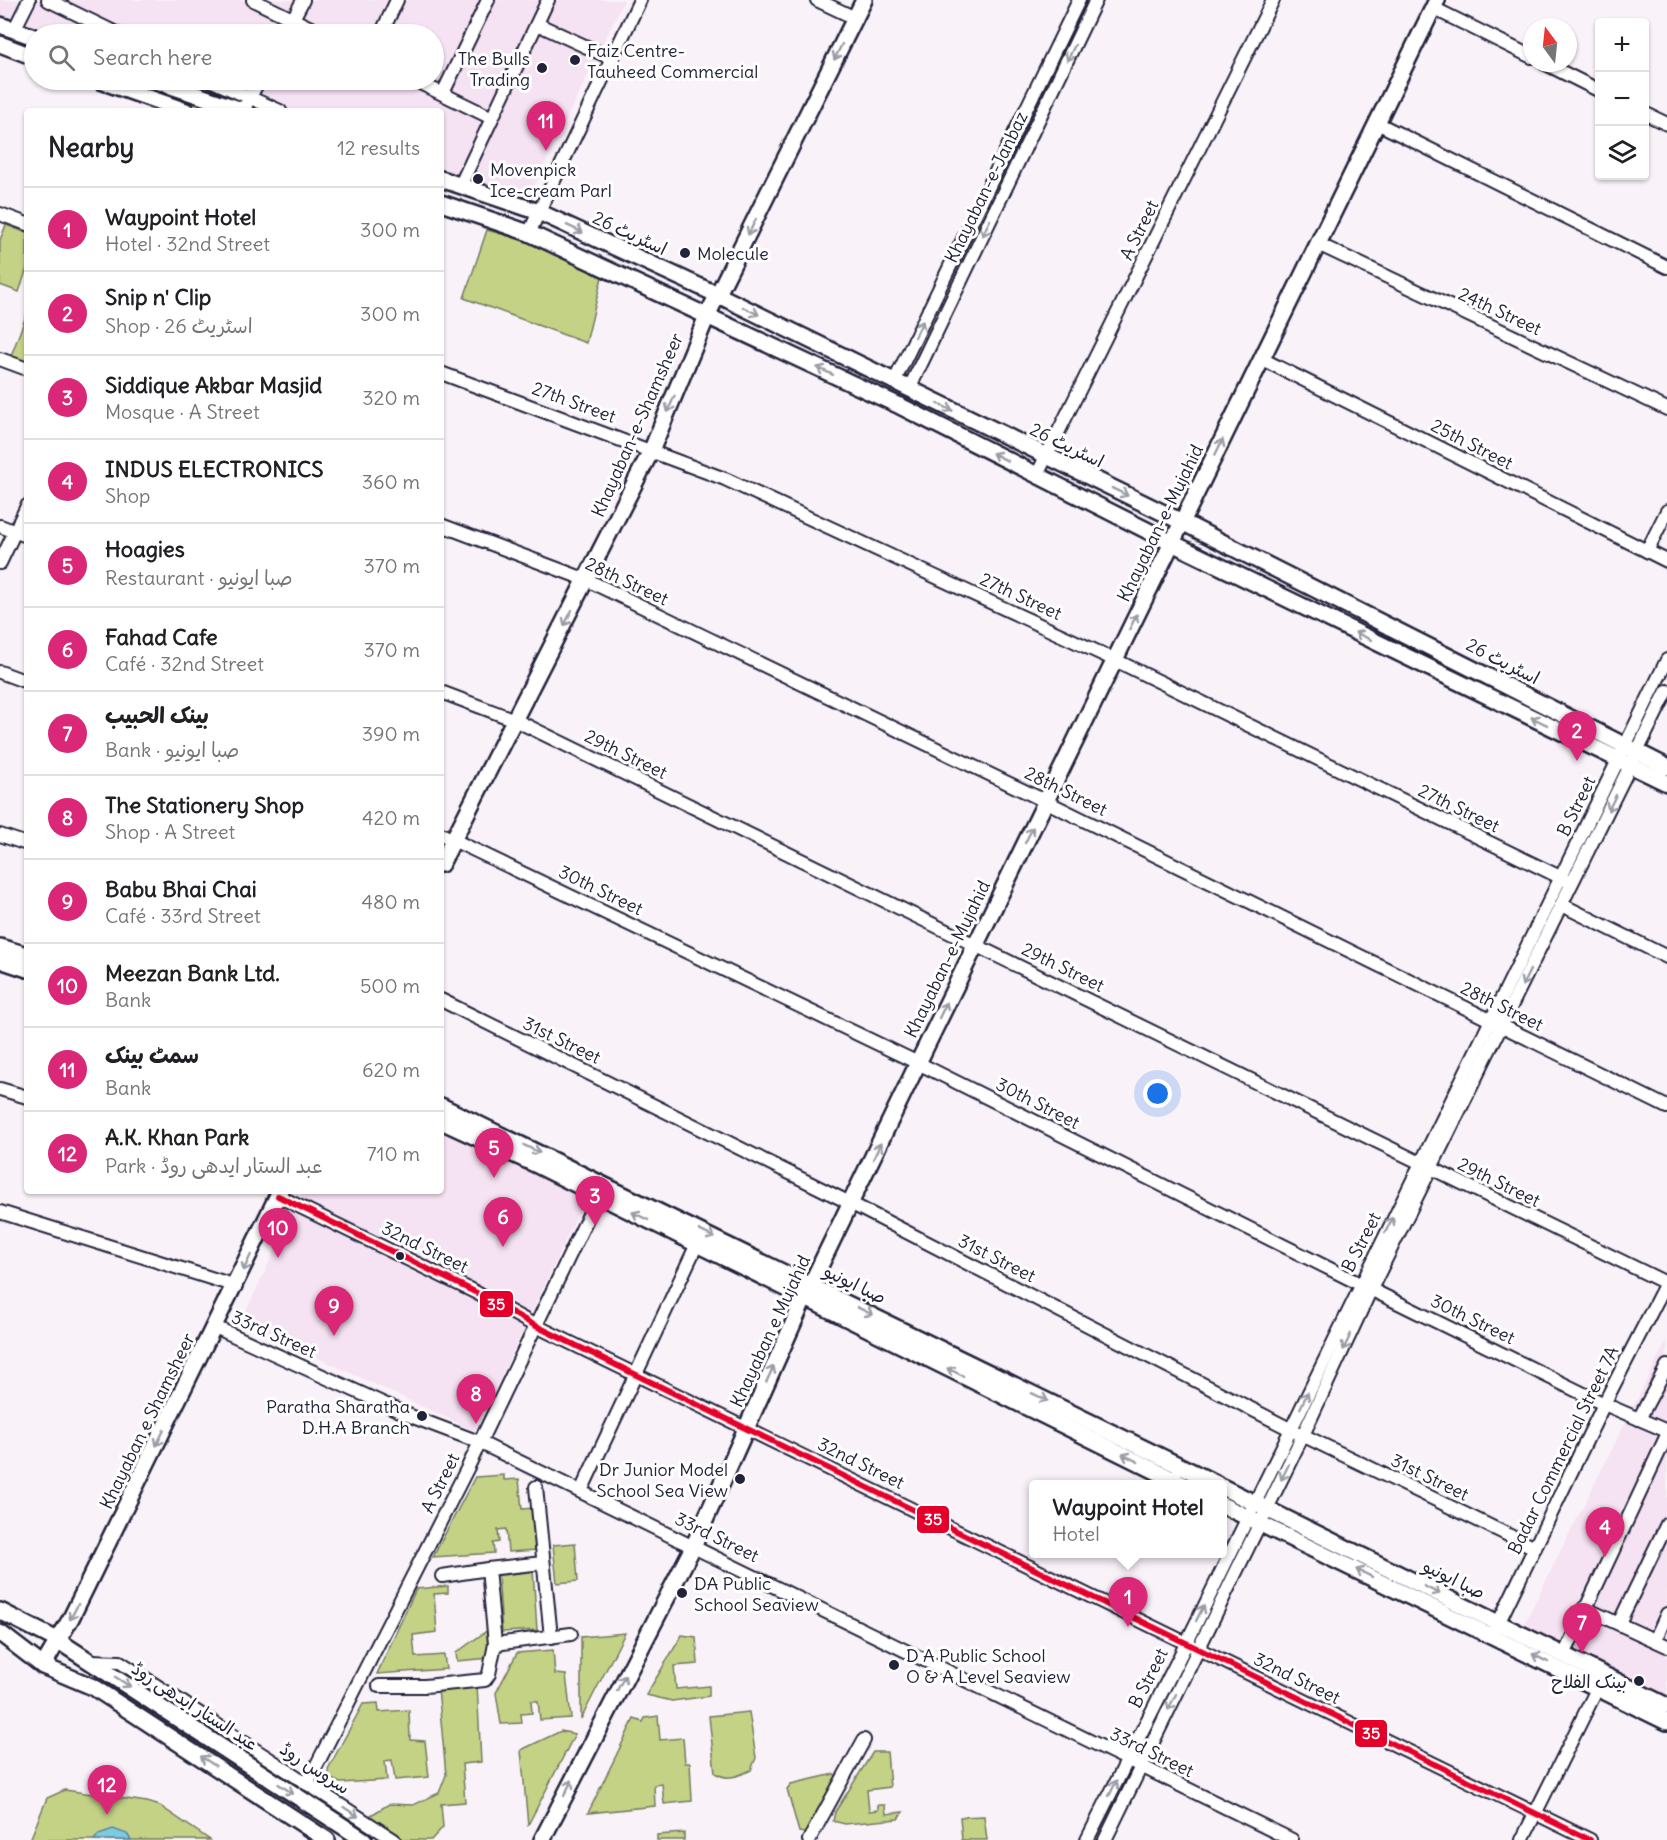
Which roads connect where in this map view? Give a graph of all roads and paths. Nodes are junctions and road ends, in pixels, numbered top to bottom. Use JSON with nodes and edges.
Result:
{"nodes":[{"id":1,"x":28,"y":0,"type":"edge"},
{"id":2,"x":48,"y":0,"type":"edge"},
{"id":3,"x":253,"y":0,"type":"edge"},
{"id":4,"x":303,"y":0,"type":"edge"},
{"id":5,"x":397,"y":0,"type":"edge"},
{"id":6,"x":488,"y":0,"type":"edge"},
{"id":7,"x":548,"y":0,"type":"edge"},
{"id":8,"x":640,"y":0,"type":"edge"},
{"id":9,"x":817,"y":0,"type":"edge"},
{"id":10,"x":864,"y":0,"type":"edge"},
{"id":11,"x":1079,"y":0,"type":"edge"},
{"id":12,"x":1096,"y":0,"type":"edge"},
{"id":13,"x":1273,"y":0,"type":"edge"},
{"id":14,"x":1435,"y":4,"type":"edge"},
{"id":15,"x":855,"y":18,"type":"junction"},
{"id":16,"x":293,"y":20,"type":"junction"},
{"id":17,"x":97,"y":24,"type":"edge"},
{"id":18,"x":291,"y":24,"type":"edge"},
{"id":19,"x":302,"y":24,"type":"edge"},
{"id":20,"x":386,"y":24,"type":"edge"},
{"id":21,"x":537,"y":24,"type":"junction"},
{"id":22,"x":7,"y":27,"type":"edge"},
{"id":23,"x":24,"y":34,"type":"edge"},
{"id":24,"x":0,"y":44,"type":"edge"},
{"id":25,"x":1523,"y":52,"type":"edge"},
{"id":26,"x":24,"y":53,"type":"edge"},
{"id":27,"x":613,"y":59,"type":"junction"},
{"id":28,"x":1562,"y":72,"type":"edge"},
{"id":29,"x":1595,"y":89,"type":"edge"},
{"id":30,"x":126,"y":90,"type":"edge"},
{"id":31,"x":187,"y":90,"type":"edge"},
{"id":32,"x":223,"y":90,"type":"edge"},
{"id":33,"x":255,"y":90,"type":"edge"},
{"id":34,"x":436,"y":90,"type":"edge"},
{"id":35,"x":443,"y":93,"type":"junction"},
{"id":36,"x":246,"y":107,"type":"edge"},
{"id":37,"x":177,"y":108,"type":"edge"},
{"id":38,"x":1649,"y":115,"type":"edge"},
{"id":39,"x":492,"y":118,"type":"junction"},
{"id":40,"x":1377,"y":123,"type":"junction"},
{"id":41,"x":1667,"y":124,"type":"edge"},
{"id":42,"x":444,"y":176,"type":"edge"},
{"id":43,"x":444,"y":180,"type":"edge"},
{"id":44,"x":461,"y":184,"type":"junction"},
{"id":45,"x":444,"y":203,"type":"edge"},
{"id":46,"x":539,"y":212,"type":"junction"},
{"id":47,"x":0,"y":214,"type":"edge"},
{"id":48,"x":24,"y":223,"type":"edge"},
{"id":49,"x":529,"y":233,"type":"junction"},
{"id":50,"x":1318,"y":244,"type":"junction"},
{"id":51,"x":1667,"y":267,"type":"edge"},
{"id":52,"x":718,"y":295,"type":"junction"},
{"id":53,"x":707,"y":316,"type":"junction"},
{"id":54,"x":0,"y":359,"type":"edge"},
{"id":55,"x":1262,"y":359,"type":"junction"},
{"id":56,"x":24,"y":368,"type":"edge"},
{"id":57,"x":444,"y":374,"type":"edge"},
{"id":58,"x":894,"y":382,"type":"junction"},
{"id":59,"x":909,"y":389,"type":"junction"},
{"id":60,"x":1667,"y":409,"type":"edge"},
{"id":61,"x":652,"y":449,"type":"junction"},
{"id":62,"x":1046,"y":456,"type":"junction"},
{"id":63,"x":1037,"y":475,"type":"junction"},
{"id":64,"x":1667,"y":511,"type":"edge"},
{"id":65,"x":24,"y":512,"type":"edge"},
{"id":66,"x":1182,"y":522,"type":"junction"},
{"id":67,"x":0,"y":526,"type":"edge"},
{"id":68,"x":444,"y":526,"type":"edge"},
{"id":69,"x":14,"y":531,"type":"junction"},
{"id":70,"x":24,"y":535,"type":"edge"},
{"id":71,"x":1172,"y":543,"type":"junction"},
{"id":72,"x":1647,"y":551,"type":"junction"},
{"id":73,"x":1667,"y":561,"type":"edge"},
{"id":74,"x":0,"y":563,"type":"edge"},
{"id":75,"x":587,"y":580,"type":"junction"},
{"id":76,"x":1115,"y":660,"type":"junction"},
{"id":77,"x":1667,"y":660,"type":"edge"},
{"id":78,"x":0,"y":672,"type":"edge"},
{"id":79,"x":24,"y":681,"type":"edge"},
{"id":80,"x":1667,"y":691,"type":"edge"},
{"id":81,"x":444,"y":693,"type":"edge"},
{"id":82,"x":515,"y":720,"type":"junction"},
{"id":83,"x":1632,"y":748,"type":"junction"},
{"id":84,"x":1624,"y":763,"type":"junction"},
{"id":85,"x":1667,"y":768,"type":"edge"},
{"id":86,"x":1667,"y":783,"type":"edge"},
{"id":87,"x":1046,"y":801,"type":"junction"},
{"id":88,"x":0,"y":835,"type":"edge"},
{"id":89,"x":448,"y":837,"type":"edge"},
{"id":90,"x":24,"y":843,"type":"edge"},
{"id":91,"x":444,"y":852,"type":"edge"},
{"id":92,"x":1561,"y":878,"type":"junction"},
{"id":93,"x":1572,"y":884,"type":"junction"},
{"id":94,"x":1562,"y":904,"type":"junction"},
{"id":95,"x":976,"y":944,"type":"junction"},
{"id":96,"x":0,"y":946,"type":"edge"},
{"id":97,"x":24,"y":955,"type":"edge"},
{"id":98,"x":1667,"y":957,"type":"edge"},
{"id":99,"x":0,"y":960,"type":"edge"},
{"id":100,"x":24,"y":968,"type":"edge"},
{"id":101,"x":444,"y":1001,"type":"edge"},
{"id":102,"x":1491,"y":1020,"type":"junction"},
{"id":103,"x":1503,"y":1026,"type":"junction"},
{"id":104,"x":918,"y":1063,"type":"junction"},
{"id":105,"x":0,"y":1089,"type":"edge"},
{"id":106,"x":24,"y":1096,"type":"edge"},
{"id":107,"x":1667,"y":1107,"type":"edge"},
{"id":108,"x":444,"y":1108,"type":"edge"},
{"id":109,"x":444,"y":1122,"type":"edge"},
{"id":110,"x":1426,"y":1167,"type":"junction"},
{"id":111,"x":279,"y":1194,"type":"edge"},
{"id":112,"x":281,"y":1194,"type":"edge"},
{"id":113,"x":598,"y":1196,"type":"junction"},
{"id":114,"x":852,"y":1204,"type":"junction"},
{"id":115,"x":0,"y":1212,"type":"edge"},
{"id":116,"x":697,"y":1244,"type":"junction"},
{"id":117,"x":1666,"y":1282,"type":"edge"},
{"id":118,"x":236,"y":1286,"type":"junction"},
{"id":119,"x":1366,"y":1287,"type":"junction"},
{"id":120,"x":809,"y":1291,"type":"junction"},
{"id":121,"x":534,"y":1325,"type":"junction"},
{"id":122,"x":215,"y":1327,"type":"junction"},
{"id":123,"x":1667,"y":1366,"type":"edge"},
{"id":124,"x":636,"y":1374,"type":"junction"},
{"id":125,"x":1604,"y":1404,"type":"junction"},
{"id":126,"x":1639,"y":1419,"type":"junction"},
{"id":127,"x":746,"y":1427,"type":"junction"},
{"id":128,"x":1290,"y":1429,"type":"junction"},
{"id":129,"x":1667,"y":1433,"type":"edge"},
{"id":130,"x":1303,"y":1435,"type":"junction"},
{"id":131,"x":479,"y":1442,"type":"junction"},
{"id":132,"x":1172,"y":1480,"type":"edge"},
{"id":133,"x":1206,"y":1480,"type":"edge"},
{"id":134,"x":536,"y":1487,"type":"dead end"},
{"id":135,"x":581,"y":1491,"type":"junction"},
{"id":136,"x":1227,"y":1491,"type":"edge"},
{"id":137,"x":1227,"y":1505,"type":"edge"},
{"id":138,"x":1257,"y":1513,"type":"junction"},
{"id":139,"x":1667,"y":1524,"type":"edge"},
{"id":140,"x":694,"y":1545,"type":"junction"},
{"id":141,"x":1535,"y":1548,"type":"junction"},
{"id":142,"x":543,"y":1563,"type":"junction"},
{"id":143,"x":488,"y":1569,"type":"junction"},
{"id":144,"x":442,"y":1576,"type":"dead end"},
{"id":145,"x":1584,"y":1608,"type":"junction"},
{"id":146,"x":0,"y":1611,"type":"edge"},
{"id":147,"x":1667,"y":1614,"type":"edge"},
{"id":148,"x":1620,"y":1623,"type":"junction"},
{"id":149,"x":1496,"y":1629,"type":"junction"},
{"id":150,"x":0,"y":1633,"type":"edge"},
{"id":151,"x":571,"y":1634,"type":"dead end"},
{"id":152,"x":551,"y":1637,"type":"junction"},
{"id":153,"x":57,"y":1640,"type":"junction"},
{"id":154,"x":1655,"y":1640,"type":"junction"},
{"id":155,"x":495,"y":1644,"type":"junction"},
{"id":156,"x":1186,"y":1644,"type":"junction"},
{"id":157,"x":1667,"y":1646,"type":"edge"},
{"id":158,"x":1198,"y":1650,"type":"junction"},
{"id":159,"x":1564,"y":1655,"type":"junction"},
{"id":160,"x":91,"y":1661,"type":"junction"},
{"id":161,"x":43,"y":1666,"type":"junction"},
{"id":162,"x":78,"y":1681,"type":"junction"},
{"id":163,"x":1601,"y":1681,"type":"junction"},
{"id":164,"x":379,"y":1686,"type":"dead end"},
{"id":165,"x":1667,"y":1706,"type":"edge"},
{"id":166,"x":1667,"y":1722,"type":"edge"},
{"id":167,"x":864,"y":1740,"type":"dead end"},
{"id":168,"x":1127,"y":1760,"type":"junction"},
{"id":169,"x":1140,"y":1767,"type":"junction"},
{"id":170,"x":307,"y":1784,"type":"junction"},
{"id":171,"x":1534,"y":1814,"type":"junction"},
{"id":172,"x":327,"y":1840,"type":"edge"},
{"id":173,"x":364,"y":1840,"type":"edge"},
{"id":174,"x":394,"y":1840,"type":"edge"},
{"id":175,"x":542,"y":1840,"type":"edge"},
{"id":176,"x":809,"y":1840,"type":"edge"},
{"id":177,"x":1087,"y":1840,"type":"edge"},
{"id":178,"x":1105,"y":1840,"type":"edge"},
{"id":179,"x":1293,"y":1840,"type":"edge"},
{"id":180,"x":1522,"y":1840,"type":"edge"},
{"id":181,"x":1590,"y":1840,"type":"edge"}],
"edges":[{"from":1,"to":22,"type":"street"},
{"from":2,"to":17,"type":"street"},
{"from":3,"to":16,"type":"street"},
{"from":4,"to":16,"type":"street"},
{"from":5,"to":20,"type":"street"},
{"from":6,"to":35,"type":"street"},
{"from":7,"to":21,"type":"street"},
{"from":8,"to":27,"type":"street"},
{"from":9,"to":15,"type":"street"},
{"from":10,"to":15,"type":"main road","name":"Khayaban-e-Shamsheer"},
{"from":58,"to":11,"type":"street","name":"Khayaban-e-Janbaz","one_way":true},
{"from":12,"to":59,"type":"street","name":"Khayaban-e-Janbaz","one_way":true},
{"from":13,"to":62,"type":"street","name":"A Street"},
{"from":14,"to":25,"type":"street"},
{"from":14,"to":40,"type":"main road","name":"Khayaban-e-Mujahid"},
{"from":15,"to":52,"type":"main road","name":"Khayaban-e-Shamsheer","one_way":true},
{"from":16,"to":18,"type":"street"},
{"from":16,"to":19,"type":"street"},
{"from":21,"to":27,"type":"street"},
{"from":21,"to":39,"type":"street"},
{"from":22,"to":23,"type":"main road"},
{"from":24,"to":26,"type":"main road"},
{"from":27,"to":46,"type":"street"},
{"from":28,"to":29,"type":"street"},
{"from":30,"to":37,"type":"main road"},
{"from":31,"to":36,"type":"main road"},
{"from":32,"to":36,"type":"street"},
{"from":33,"to":36,"type":"street"},
{"from":34,"to":35,"type":"street"},
{"from":35,"to":39,"type":"street"},
{"from":38,"to":41,"type":"street"},
{"from":39,"to":44,"type":"street"},
{"from":40,"to":50,"type":"main road","name":"Khayaban-e-Mujahid"},
{"from":40,"to":51,"type":"street"},
{"from":42,"to":44,"type":"street"},
{"from":43,"to":44,"type":"main road","name":"اسٹریٹ 26"},
{"from":44,"to":46,"type":"main road","name":"اسٹریٹ 26"},
{"from":45,"to":49,"type":"main road","name":"اسٹریٹ 26"},
{"from":46,"to":49,"type":"street"},
{"from":46,"to":52,"type":"main road","name":"اسٹریٹ 26","one_way":true},
{"from":47,"to":48,"type":"street"},
{"from":49,"to":53,"type":"main road","name":"اسٹریٹ 26"},
{"from":50,"to":55,"type":"main road","name":"Khayaban-e-Mujahid"},
{"from":50,"to":60,"type":"street","name":"24th Street"},
{"from":52,"to":53,"type":"main road","name":"Khayaban-e-Shamsheer"},
{"from":52,"to":58,"type":"main road","name":"اسٹریٹ 26","one_way":true},
{"from":53,"to":61,"type":"main road","name":"Khayaban-e-Shamsheer","one_way":true},
{"from":63,"to":53,"type":"main road","name":"اسٹریٹ 26","one_way":true},
{"from":54,"to":56,"type":"street"},
{"from":66,"to":55,"type":"main road","name":"Khayaban-e-Mujahid","one_way":true},
{"from":55,"to":72,"type":"street","name":"25th Street"},
{"from":57,"to":61,"type":"street","name":"27th Street"},
{"from":58,"to":59,"type":"main road","name":"اسٹریٹ 26"},
{"from":59,"to":62,"type":"main road","name":"اسٹریٹ 26","one_way":true},
{"from":61,"to":75,"type":"main road","name":"Khayaban-e-Shamsheer"},
{"from":61,"to":76,"type":"street","name":"27th Street"},
{"from":62,"to":63,"type":"street","name":"A Street"},
{"from":62,"to":66,"type":"main road","name":"اسٹریٹ 26","one_way":true},
{"from":63,"to":71,"type":"main road","name":"اسٹریٹ 26"},
{"from":64,"to":72,"type":"street"},
{"from":65,"to":69,"type":"street"},
{"from":66,"to":71,"type":"main road","name":"Khayaban-e-Mujahid"},
{"from":66,"to":83,"type":"main road","name":"اسٹریٹ 26"},
{"from":67,"to":69,"type":"street"},
{"from":68,"to":75,"type":"street","name":"28th Street"},
{"from":69,"to":70,"type":"street"},
{"from":69,"to":74,"type":"street"},
{"from":76,"to":71,"type":"main road","name":"Khayaban-e-Mujahid","one_way":true},
{"from":84,"to":71,"type":"main road","name":"اسٹریٹ 26","one_way":true},
{"from":72,"to":73,"type":"street","name":"25th Street"},
{"from":75,"to":82,"type":"main road","name":"Khayaban-e-Shamsheer","one_way":true},
{"from":75,"to":87,"type":"street","name":"28th Street"},
{"from":76,"to":87,"type":"main road","name":"Khayaban-e-Mujahid"},
{"from":76,"to":92,"type":"street","name":"27th Street"},
{"from":77,"to":83,"type":"street","name":"B Street"},
{"from":78,"to":79,"type":"street"},
{"from":80,"to":83,"type":"street","name":"B Street"},
{"from":81,"to":82,"type":"street","name":"29th Street"},
{"from":82,"to":89,"type":"main road","name":"Khayaban-e-Shamsheer"},
{"from":82,"to":95,"type":"street","name":"29th Street"},
{"from":83,"to":84,"type":"street","name":"B Street"},
{"from":83,"to":85,"type":"main road","name":"اسٹریٹ 26"},
{"from":84,"to":86,"type":"main road","name":"اسٹریٹ 26"},
{"from":84,"to":92,"type":"street","name":"B Street"},
{"from":84,"to":93,"type":"street","name":"B Street","one_way":true},
{"from":95,"to":87,"type":"main road","name":"Khayaban-e-Mujahid","one_way":true},
{"from":87,"to":102,"type":"street","name":"28th Street"},
{"from":88,"to":90,"type":"street"},
{"from":89,"to":91,"type":"main road","name":"Khayaban-e-Shamsheer"},
{"from":89,"to":104,"type":"street","name":"30th Street"},
{"from":92,"to":93,"type":"street","name":"27th Street"},
{"from":92,"to":102,"type":"street","name":"B Street"},
{"from":93,"to":94,"type":"street","name":"B Street"},
{"from":94,"to":98,"type":"street"},
{"from":94,"to":103,"type":"street","name":"B Street","one_way":true},
{"from":104,"to":95,"type":"main road","name":"Khayaban-e-Mujahid","one_way":true},
{"from":95,"to":110,"type":"street","name":"29th Street"},
{"from":96,"to":97,"type":"main road"},
{"from":99,"to":100,"type":"main road"},
{"from":101,"to":114,"type":"street","name":"31st Street"},
{"from":102,"to":103,"type":"street","name":"28th Street"},
{"from":102,"to":110,"type":"street","name":"B Street"},
{"from":103,"to":107,"type":"street","name":"28th Street"},
{"from":103,"to":110,"type":"street","name":"B Street"},
{"from":114,"to":104,"type":"main road","name":"Khayaban e Mujahid","one_way":true},
{"from":104,"to":119,"type":"street","name":"30th Street"},
{"from":105,"to":106,"type":"street"},
{"from":108,"to":120,"type":"main road","name":"صبا ایونیو","one_way":true},
{"from":109,"to":113,"type":"main road","name":"صبا ایونیو"},
{"from":110,"to":117,"type":"street","name":"29th Street"},
{"from":110,"to":119,"type":"street","name":"B Street"},
{"from":111,"to":118,"type":"main road","name":"Khayaban e Shamsheer","one_way":true},
{"from":112,"to":121,"type":"street","name":"32nd Street"},
{"from":116,"to":113,"type":"main road","name":"صبا ایونیو","one_way":true},
{"from":113,"to":121,"type":"street","name":"A Street"},
{"from":114,"to":120,"type":"main road","name":"Khayaban e Mujahid"},
{"from":114,"to":128,"type":"street","name":"31st Street"},
{"from":115,"to":118,"type":"street","name":"33rd Street"},
{"from":116,"to":120,"type":"main road","name":"صبا ایونیو"},
{"from":116,"to":124,"type":"street"},
{"from":117,"to":125,"type":"street","name":"Badar Commercial Street 7A"},
{"from":118,"to":122,"type":"main road","name":"Khayaban e Shamsheer"},
{"from":119,"to":125,"type":"street","name":"30th Street"},
{"from":128,"to":119,"type":"street","name":"B Street","one_way":true},
{"from":119,"to":130,"type":"street","name":"B Street","one_way":true},
{"from":127,"to":120,"type":"main road","name":"Khayaban e Mujahid","one_way":true},
{"from":132,"to":120,"type":"main road","name":"صبا ایونیو","one_way":true},
{"from":120,"to":133,"type":"main road","name":"صبا ایونیو","one_way":true},
{"from":121,"to":124,"type":"street","name":"32nd Street"},
{"from":121,"to":131,"type":"street","name":"A Street"},
{"from":122,"to":131,"type":"street","name":"33rd Street"},
{"from":122,"to":153,"type":"main road","name":"Khayaban e Shamsheer","one_way":true},
{"from":123,"to":126,"type":"street"},
{"from":124,"to":127,"type":"street","name":"32nd Street"},
{"from":124,"to":135,"type":"street"},
{"from":125,"to":126,"type":"street","name":"30th Street"},
{"from":125,"to":141,"type":"street","name":"Badar Commercial Street 7A"},
{"from":126,"to":129,"type":"street","name":"30th Street"},
{"from":127,"to":140,"type":"main road","name":"Khayaban e Mujahid"},
{"from":127,"to":156,"type":"street","name":"32nd Street"},
{"from":128,"to":130,"type":"street","name":"31st Street"},
{"from":128,"to":138,"type":"street","name":"B Street"},
{"from":129,"to":145,"type":"street"},
{"from":130,"to":138,"type":"street","name":"B Street","one_way":true},
{"from":130,"to":141,"type":"street","name":"31st Street"},
{"from":131,"to":135,"type":"street","name":"33rd Street"},
{"from":131,"to":170,"type":"street","name":"A Street"},
{"from":134,"to":142,"type":"street"},
{"from":135,"to":140,"type":"street","name":"33rd Street"},
{"from":136,"to":138,"type":"main road","name":"صبا ایونیو"},
{"from":137,"to":138,"type":"main road","name":"صبا ایونیو"},
{"from":138,"to":149,"type":"main road","name":"صبا ایونیو"},
{"from":156,"to":138,"type":"street","name":"B Street","one_way":true},
{"from":138,"to":158,"type":"street","name":"B Street"},
{"from":139,"to":148,"type":"street"},
{"from":140,"to":168,"type":"street","name":"33rd Street"},
{"from":175,"to":140,"type":"main road","name":"Khayaban e Mujahid","one_way":true},
{"from":141,"to":149,"type":"street","name":"Badar Commercial Street 7A"},
{"from":142,"to":143,"type":"street"},
{"from":142,"to":152,"type":"street"},
{"from":143,"to":144,"type":"street"},
{"from":143,"to":155,"type":"street"},
{"from":145,"to":148,"type":"street"},
{"from":145,"to":159,"type":"street"},
{"from":146,"to":153,"type":"main road","name":"عبد الستار ایدھی روڈ"},
{"from":147,"to":154,"type":"street"},
{"from":148,"to":154,"type":"street"},
{"from":149,"to":159,"type":"main road","name":"صبا ایونیو"},
{"from":163,"to":149,"type":"main road","name":"صبا ایونیو","one_way":true},
{"from":150,"to":161,"type":"main road"},
{"from":151,"to":152,"type":"street"},
{"from":152,"to":155,"type":"street"},
{"from":153,"to":160,"type":"main road","name":"عبد الستار ایدھی روڈ"},
{"from":153,"to":161,"type":"main road","name":"Khayaban e Shamsheer"},
{"from":154,"to":157,"type":"street"},
{"from":155,"to":164,"type":"street"},
{"from":156,"to":158,"type":"street","name":"32nd Street"},
{"from":156,"to":168,"type":"street","name":"B Street"},
{"from":158,"to":169,"type":"street","name":"B Street","one_way":true},
{"from":158,"to":171,"type":"street","name":"32nd Street"},
{"from":159,"to":163,"type":"main road","name":"صبا ایونیو"},
{"from":160,"to":162,"type":"main road"},
{"from":160,"to":170,"type":"street","name":"سروس روڈ"},
{"from":160,"to":173,"type":"main road","name":"عبد الستار ایدھی روڈ","one_way":true},
{"from":161,"to":162,"type":"main road"},
{"from":172,"to":162,"type":"main road","one_way":true},
{"from":163,"to":165,"type":"main road","name":"صبا ایونیو"},
{"from":163,"to":166,"type":"main road","name":"صبا ایونیو"},
{"from":163,"to":171,"type":"street"},
{"from":167,"to":176,"type":"street"},
{"from":168,"to":169,"type":"street","name":"33rd Street"},
{"from":177,"to":168,"type":"street","name":"B Street","one_way":true},
{"from":169,"to":178,"type":"street","name":"B Street"},
{"from":169,"to":179,"type":"street","name":"33rd Street"},
{"from":170,"to":174,"type":"street","name":"سروس روڈ","one_way":true},
{"from":171,"to":180,"type":"street"},
{"from":171,"to":181,"type":"street","name":"32nd Street"}]}
